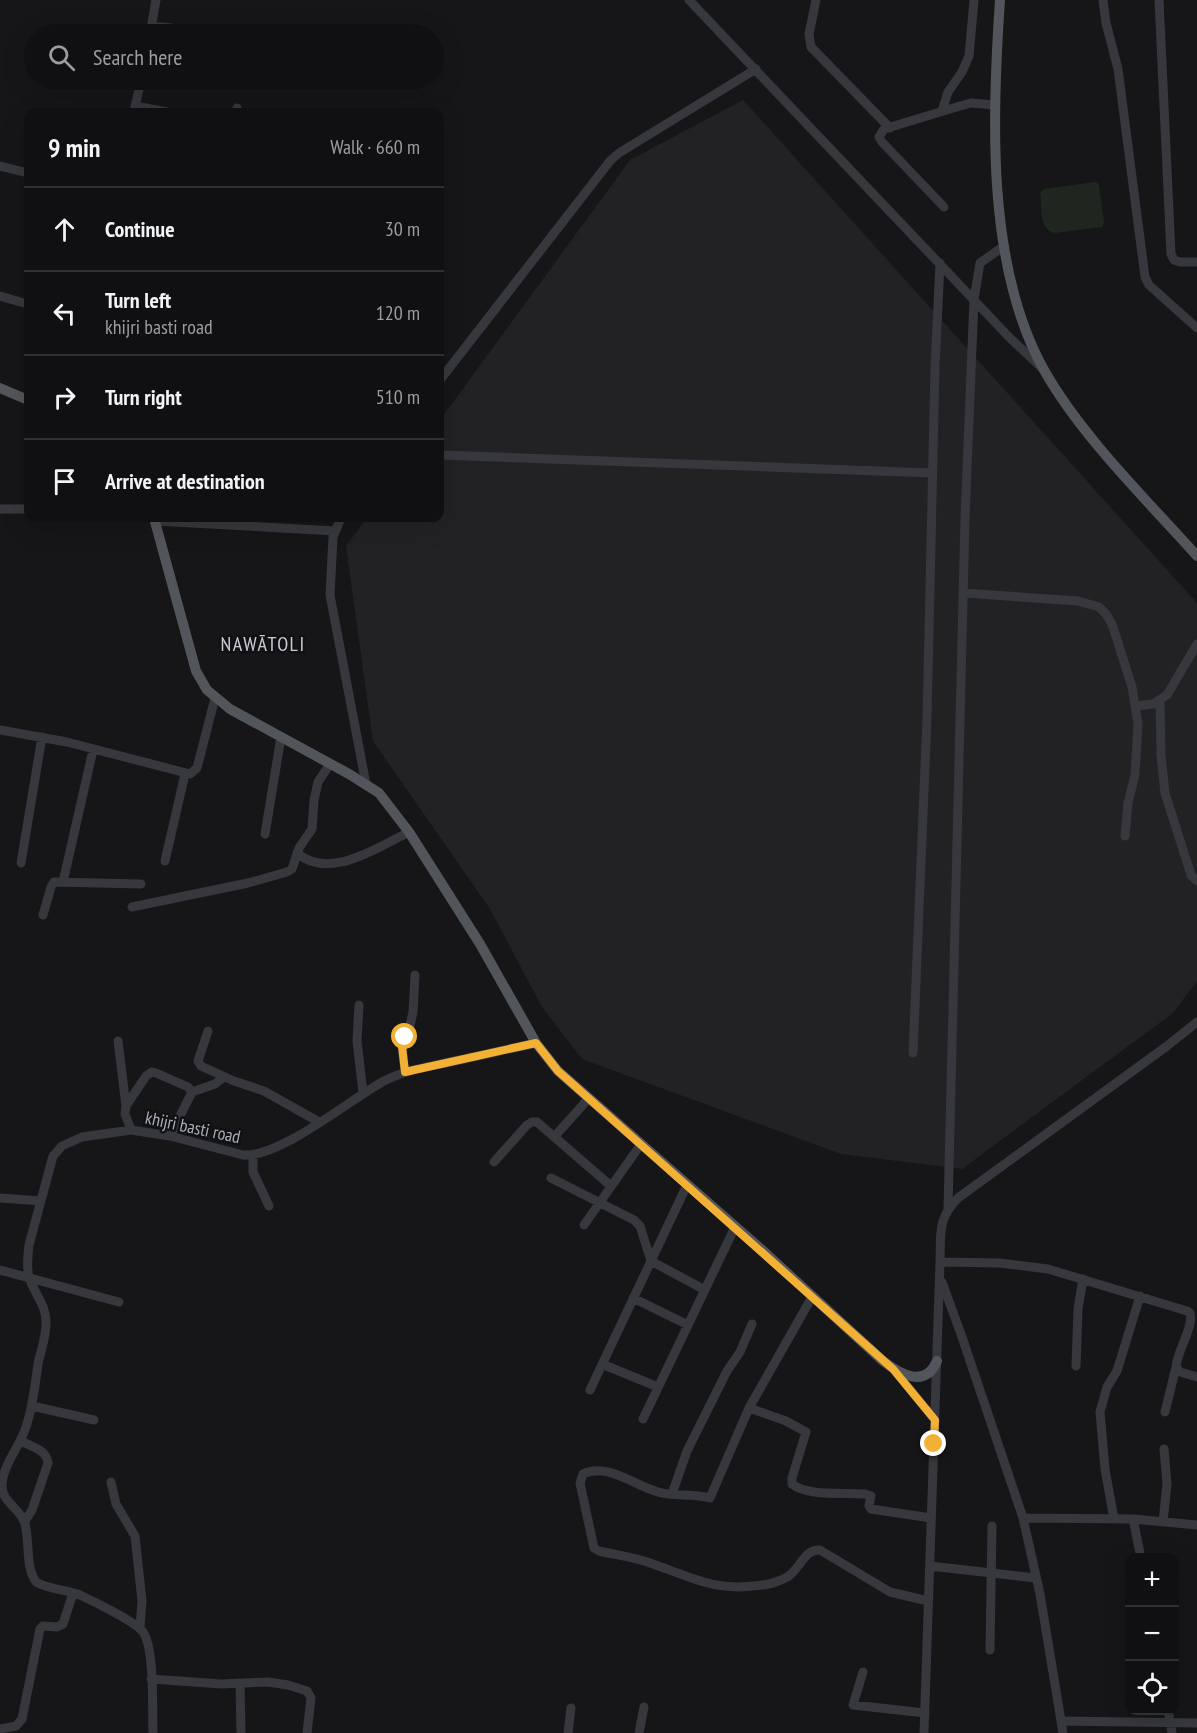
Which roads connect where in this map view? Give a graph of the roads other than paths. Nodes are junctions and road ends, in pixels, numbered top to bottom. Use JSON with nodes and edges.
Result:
{"nodes":[{"id":1,"x":156,"y":0,"type":"edge"},
{"id":2,"x":689,"y":0,"type":"edge"},
{"id":3,"x":816,"y":0,"type":"edge"},
{"id":4,"x":975,"y":0,"type":"edge"},
{"id":5,"x":1000,"y":0,"type":"edge"},
{"id":6,"x":1103,"y":0,"type":"edge"},
{"id":7,"x":1158,"y":0,"type":"edge"},
{"id":8,"x":1166,"y":0,"type":"edge"},
{"id":9,"x":152,"y":24,"type":"edge"},
{"id":10,"x":756,"y":69,"type":"junction"},
{"id":11,"x":139,"y":90,"type":"edge"},
{"id":12,"x":995,"y":105,"type":"junction"},
{"id":13,"x":134,"y":108,"type":"edge"},
{"id":14,"x":942,"y":111,"type":"junction"},
{"id":15,"x":890,"y":128,"type":"junction"},
{"id":16,"x":0,"y":166,"type":"edge"},
{"id":17,"x":24,"y":172,"type":"edge"},
{"id":18,"x":944,"y":207,"type":"dead end"},
{"id":19,"x":1004,"y":246,"type":"junction"},
{"id":20,"x":1197,"y":262,"type":"edge"},
{"id":21,"x":940,"y":263,"type":"junction"},
{"id":22,"x":1,"y":298,"type":"edge"},
{"id":23,"x":974,"y":299,"type":"junction"},
{"id":24,"x":24,"y":303,"type":"dead end"},
{"id":25,"x":1197,"y":328,"type":"edge"},
{"id":26,"x":1044,"y":369,"type":"junction"},
{"id":27,"x":444,"y":370,"type":"edge"},
{"id":28,"x":0,"y":388,"type":"edge"},
{"id":29,"x":24,"y":398,"type":"edge"},
{"id":30,"x":444,"y":455,"type":"edge"},
{"id":31,"x":932,"y":473,"type":"junction"},
{"id":32,"x":0,"y":509,"type":"edge"},
{"id":33,"x":24,"y":509,"type":"edge"},
{"id":34,"x":155,"y":522,"type":"edge"},
{"id":35,"x":199,"y":522,"type":"edge"},
{"id":36,"x":339,"y":522,"type":"edge"},
{"id":37,"x":335,"y":531,"type":"junction"},
{"id":38,"x":1197,"y":556,"type":"edge"},
{"id":39,"x":963,"y":593,"type":"junction"},
{"id":40,"x":1197,"y":644,"type":"edge"},
{"id":41,"x":215,"y":698,"type":"junction"},
{"id":42,"x":1160,"y":701,"type":"junction"},
{"id":43,"x":1136,"y":706,"type":"junction"},
{"id":44,"x":0,"y":730,"type":"edge"},
{"id":45,"x":42,"y":737,"type":"junction"},
{"id":46,"x":281,"y":737,"type":"junction"},
{"id":47,"x":93,"y":750,"type":"junction"},
{"id":48,"x":330,"y":764,"type":"junction"},
{"id":49,"x":185,"y":774,"type":"junction"},
{"id":50,"x":366,"y":784,"type":"junction"},
{"id":51,"x":409,"y":832,"type":"junction"},
{"id":52,"x":265,"y":834,"type":"dead end"},
{"id":53,"x":1125,"y":836,"type":"dead end"},
{"id":54,"x":297,"y":854,"type":"junction"},
{"id":55,"x":165,"y":861,"type":"dead end"},
{"id":56,"x":21,"y":863,"type":"dead end"},
{"id":57,"x":1197,"y":880,"type":"edge"},
{"id":58,"x":63,"y":882,"type":"junction"},
{"id":59,"x":141,"y":884,"type":"dead end"},
{"id":60,"x":132,"y":907,"type":"dead end"},
{"id":61,"x":43,"y":915,"type":"dead end"},
{"id":62,"x":415,"y":975,"type":"dead end"},
{"id":63,"x":358,"y":1005,"type":"dead end"},
{"id":64,"x":1197,"y":1022,"type":"edge"},
{"id":65,"x":208,"y":1031,"type":"dead end"},
{"id":66,"x":118,"y":1041,"type":"dead end"},
{"id":67,"x":536,"y":1043,"type":"junction"},
{"id":68,"x":913,"y":1053,"type":"dead end"},
{"id":69,"x":405,"y":1072,"type":"junction"},
{"id":70,"x":224,"y":1077,"type":"junction"},
{"id":71,"x":192,"y":1092,"type":"junction"},
{"id":72,"x":363,"y":1093,"type":"junction"},
{"id":73,"x":589,"y":1098,"type":"junction"},
{"id":74,"x":126,"y":1106,"type":"junction"},
{"id":75,"x":319,"y":1122,"type":"junction"},
{"id":76,"x":131,"y":1131,"type":"junction"},
{"id":77,"x":170,"y":1136,"type":"junction"},
{"id":78,"x":555,"y":1136,"type":"junction"},
{"id":79,"x":641,"y":1144,"type":"junction"},
{"id":80,"x":253,"y":1156,"type":"junction"},
{"id":81,"x":494,"y":1162,"type":"dead end"},
{"id":82,"x":551,"y":1178,"type":"dead end"},
{"id":83,"x":687,"y":1185,"type":"junction"},
{"id":84,"x":611,"y":1186,"type":"junction"},
{"id":85,"x":0,"y":1198,"type":"edge"},
{"id":86,"x":41,"y":1201,"type":"junction"},
{"id":87,"x":600,"y":1202,"type":"junction"},
{"id":88,"x":269,"y":1206,"type":"dead end"},
{"id":89,"x":948,"y":1208,"type":"junction"},
{"id":90,"x":584,"y":1225,"type":"dead end"},
{"id":91,"x":735,"y":1227,"type":"junction"},
{"id":92,"x":651,"y":1260,"type":"junction"},
{"id":93,"x":940,"y":1262,"type":"junction"},
{"id":94,"x":0,"y":1270,"type":"edge"},
{"id":95,"x":939,"y":1275,"type":"junction"},
{"id":96,"x":28,"y":1276,"type":"junction"},
{"id":97,"x":1083,"y":1279,"type":"junction"},
{"id":98,"x":705,"y":1290,"type":"junction"},
{"id":99,"x":1140,"y":1296,"type":"junction"},
{"id":100,"x":812,"y":1297,"type":"junction"},
{"id":101,"x":633,"y":1298,"type":"junction"},
{"id":102,"x":118,"y":1302,"type":"dead end"},
{"id":103,"x":752,"y":1324,"type":"dead end"},
{"id":104,"x":688,"y":1325,"type":"junction"},
{"id":105,"x":937,"y":1361,"type":"junction"},
{"id":106,"x":602,"y":1364,"type":"junction"},
{"id":107,"x":1076,"y":1366,"type":"dead end"},
{"id":108,"x":1176,"y":1367,"type":"junction"},
{"id":109,"x":893,"y":1369,"type":"junction"},
{"id":110,"x":1197,"y":1377,"type":"edge"},
{"id":111,"x":658,"y":1387,"type":"junction"},
{"id":112,"x":590,"y":1390,"type":"dead end"},
{"id":113,"x":32,"y":1406,"type":"junction"},
{"id":114,"x":749,"y":1408,"type":"junction"},
{"id":115,"x":1165,"y":1412,"type":"dead end"},
{"id":116,"x":643,"y":1419,"type":"dead end"},
{"id":117,"x":94,"y":1420,"type":"dead end"},
{"id":118,"x":935,"y":1420,"type":"junction"},
{"id":119,"x":21,"y":1441,"type":"junction"},
{"id":120,"x":1164,"y":1449,"type":"dead end"},
{"id":121,"x":111,"y":1482,"type":"dead end"},
{"id":122,"x":672,"y":1494,"type":"junction"},
{"id":123,"x":2,"y":1498,"type":"edge"},
{"id":124,"x":931,"y":1518,"type":"junction"},
{"id":125,"x":1023,"y":1518,"type":"junction"},
{"id":126,"x":1114,"y":1519,"type":"junction"},
{"id":127,"x":1133,"y":1519,"type":"junction"},
{"id":128,"x":25,"y":1521,"type":"junction"},
{"id":129,"x":1163,"y":1522,"type":"junction"},
{"id":130,"x":1197,"y":1524,"type":"edge"},
{"id":131,"x":992,"y":1526,"type":"dead end"},
{"id":132,"x":1140,"y":1553,"type":"edge"},
{"id":133,"x":930,"y":1566,"type":"junction"},
{"id":134,"x":991,"y":1572,"type":"junction"},
{"id":135,"x":1036,"y":1578,"type":"junction"},
{"id":136,"x":73,"y":1593,"type":"junction"},
{"id":137,"x":928,"y":1600,"type":"junction"},
{"id":138,"x":140,"y":1628,"type":"junction"},
{"id":139,"x":990,"y":1650,"type":"dead end"},
{"id":140,"x":863,"y":1672,"type":"dead end"},
{"id":141,"x":151,"y":1678,"type":"junction"},
{"id":142,"x":240,"y":1684,"type":"junction"},
{"id":143,"x":644,"y":1707,"type":"dead end"},
{"id":144,"x":571,"y":1708,"type":"dead end"},
{"id":145,"x":925,"y":1713,"type":"junction"},
{"id":146,"x":1169,"y":1715,"type":"edge"},
{"id":147,"x":1061,"y":1721,"type":"junction"},
{"id":148,"x":1170,"y":1722,"type":"junction"},
{"id":149,"x":1197,"y":1723,"type":"edge"},
{"id":150,"x":0,"y":1729,"type":"edge"},
{"id":151,"x":153,"y":1733,"type":"edge"},
{"id":152,"x":241,"y":1733,"type":"edge"},
{"id":153,"x":307,"y":1733,"type":"edge"},
{"id":154,"x":567,"y":1733,"type":"edge"},
{"id":155,"x":639,"y":1733,"type":"edge"},
{"id":156,"x":924,"y":1733,"type":"edge"},
{"id":157,"x":1063,"y":1733,"type":"edge"},
{"id":158,"x":1172,"y":1733,"type":"edge"}],
"edges":[{"from":1,"to":9,"type":"street"},
{"from":2,"to":10,"type":"street"},
{"from":3,"to":15,"type":"street"},
{"from":4,"to":14,"type":"street"},
{"from":5,"to":12,"type":"main road"},
{"from":6,"to":25,"type":"street"},
{"from":7,"to":8,"type":"street"},
{"from":7,"to":20,"type":"street"},
{"from":10,"to":21,"type":"street"},
{"from":10,"to":27,"type":"street"},
{"from":11,"to":13,"type":"street"},
{"from":12,"to":14,"type":"street"},
{"from":12,"to":19,"type":"main road"},
{"from":14,"to":15,"type":"street"},
{"from":15,"to":18,"type":"street"},
{"from":16,"to":17,"type":"street"},
{"from":19,"to":23,"type":"street"},
{"from":19,"to":26,"type":"main road"},
{"from":21,"to":23,"type":"street"},
{"from":21,"to":31,"type":"street"},
{"from":22,"to":24,"type":"street"},
{"from":23,"to":26,"type":"street"},
{"from":23,"to":39,"type":"street"},
{"from":26,"to":38,"type":"main road"},
{"from":28,"to":29,"type":"main road"},
{"from":30,"to":31,"type":"street"},
{"from":31,"to":68,"type":"street"},
{"from":32,"to":33,"type":"street"},
{"from":34,"to":41,"type":"main road"},
{"from":35,"to":37,"type":"street"},
{"from":36,"to":37,"type":"street"},
{"from":37,"to":50,"type":"street"},
{"from":39,"to":43,"type":"street"},
{"from":39,"to":89,"type":"street"},
{"from":40,"to":42,"type":"street"},
{"from":41,"to":46,"type":"main road"},
{"from":41,"to":49,"type":"street"},
{"from":42,"to":43,"type":"street"},
{"from":42,"to":57,"type":"street"},
{"from":43,"to":53,"type":"street"},
{"from":44,"to":45,"type":"street"},
{"from":45,"to":47,"type":"street"},
{"from":45,"to":56,"type":"street"},
{"from":46,"to":48,"type":"main road"},
{"from":46,"to":52,"type":"street"},
{"from":47,"to":49,"type":"street"},
{"from":47,"to":58,"type":"street"},
{"from":48,"to":50,"type":"main road"},
{"from":48,"to":54,"type":"street"},
{"from":49,"to":55,"type":"street"},
{"from":50,"to":51,"type":"main road"},
{"from":51,"to":54,"type":"street"},
{"from":51,"to":67,"type":"main road"},
{"from":54,"to":60,"type":"street"},
{"from":58,"to":59,"type":"street"},
{"from":58,"to":61,"type":"street"},
{"from":62,"to":69,"type":"street"},
{"from":63,"to":72,"type":"street"},
{"from":64,"to":89,"type":"street"},
{"from":65,"to":70,"type":"street"},
{"from":66,"to":74,"type":"street"},
{"from":67,"to":69,"type":"street","name":"khijri basti road"},
{"from":67,"to":73,"type":"main road"},
{"from":69,"to":72,"type":"street","name":"khijri basti road"},
{"from":70,"to":71,"type":"street"},
{"from":70,"to":75,"type":"street"},
{"from":71,"to":74,"type":"street"},
{"from":71,"to":77,"type":"street"},
{"from":72,"to":75,"type":"street","name":"khijri basti road"},
{"from":73,"to":78,"type":"street"},
{"from":73,"to":79,"type":"main road"},
{"from":74,"to":76,"type":"street"},
{"from":75,"to":80,"type":"street","name":"khijri basti road"},
{"from":76,"to":77,"type":"street","name":"khijri basti road"},
{"from":76,"to":86,"type":"street","name":"khijri basti road"},
{"from":77,"to":80,"type":"street","name":"khijri basti road"},
{"from":78,"to":81,"type":"street"},
{"from":78,"to":84,"type":"street"},
{"from":79,"to":83,"type":"main road"},
{"from":79,"to":84,"type":"street"},
{"from":80,"to":88,"type":"street"},
{"from":82,"to":87,"type":"street"},
{"from":83,"to":91,"type":"main road"},
{"from":83,"to":92,"type":"street"},
{"from":84,"to":87,"type":"street"},
{"from":85,"to":86,"type":"street"},
{"from":86,"to":96,"type":"street","name":"khijri basti road"},
{"from":87,"to":90,"type":"street"},
{"from":87,"to":92,"type":"street"},
{"from":89,"to":93,"type":"street"},
{"from":91,"to":98,"type":"street"},
{"from":91,"to":100,"type":"main road"},
{"from":92,"to":98,"type":"street"},
{"from":92,"to":101,"type":"street"},
{"from":93,"to":95,"type":"street"},
{"from":93,"to":97,"type":"street"},
{"from":94,"to":96,"type":"street"},
{"from":95,"to":105,"type":"street"},
{"from":95,"to":125,"type":"street"},
{"from":96,"to":102,"type":"street"},
{"from":96,"to":113,"type":"street","name":"khijri basti road"},
{"from":97,"to":99,"type":"street"},
{"from":97,"to":107,"type":"street"},
{"from":98,"to":104,"type":"street"},
{"from":99,"to":108,"type":"street"},
{"from":99,"to":126,"type":"street"},
{"from":100,"to":109,"type":"main road"},
{"from":100,"to":114,"type":"street"},
{"from":101,"to":104,"type":"street"},
{"from":101,"to":106,"type":"street"},
{"from":103,"to":122,"type":"street"},
{"from":104,"to":111,"type":"street"},
{"from":105,"to":109,"type":"main road"},
{"from":105,"to":118,"type":"street"},
{"from":106,"to":111,"type":"street"},
{"from":106,"to":112,"type":"street"},
{"from":108,"to":110,"type":"street"},
{"from":108,"to":115,"type":"street"},
{"from":109,"to":118,"type":"street"},
{"from":111,"to":116,"type":"street"},
{"from":113,"to":117,"type":"street"},
{"from":113,"to":119,"type":"street","name":"khijri basti road"},
{"from":114,"to":122,"type":"street"},
{"from":114,"to":124,"type":"street"},
{"from":118,"to":124,"type":"street"},
{"from":119,"to":123,"type":"street","name":"khijri basti road"},
{"from":119,"to":128,"type":"street"},
{"from":120,"to":129,"type":"street"},
{"from":121,"to":138,"type":"street"},
{"from":122,"to":137,"type":"street"},
{"from":123,"to":128,"type":"street","name":"khijri basti road"},
{"from":124,"to":133,"type":"street"},
{"from":125,"to":126,"type":"street"},
{"from":125,"to":135,"type":"street"},
{"from":126,"to":127,"type":"street"},
{"from":127,"to":129,"type":"street"},
{"from":127,"to":132,"type":"street"},
{"from":128,"to":136,"type":"street"},
{"from":129,"to":130,"type":"street"},
{"from":131,"to":134,"type":"street"},
{"from":133,"to":134,"type":"street"},
{"from":133,"to":137,"type":"street"},
{"from":134,"to":135,"type":"street"},
{"from":134,"to":139,"type":"street"},
{"from":135,"to":147,"type":"street"},
{"from":136,"to":138,"type":"street"},
{"from":136,"to":150,"type":"street"},
{"from":137,"to":145,"type":"street"},
{"from":138,"to":141,"type":"street"},
{"from":140,"to":145,"type":"street"},
{"from":141,"to":142,"type":"street"},
{"from":141,"to":151,"type":"street"},
{"from":142,"to":152,"type":"street"},
{"from":142,"to":153,"type":"street"},
{"from":143,"to":155,"type":"street"},
{"from":144,"to":154,"type":"street"},
{"from":145,"to":156,"type":"street"},
{"from":146,"to":148,"type":"street"},
{"from":147,"to":148,"type":"street"},
{"from":147,"to":157,"type":"street"},
{"from":148,"to":149,"type":"street"},
{"from":148,"to":158,"type":"street"}]}
